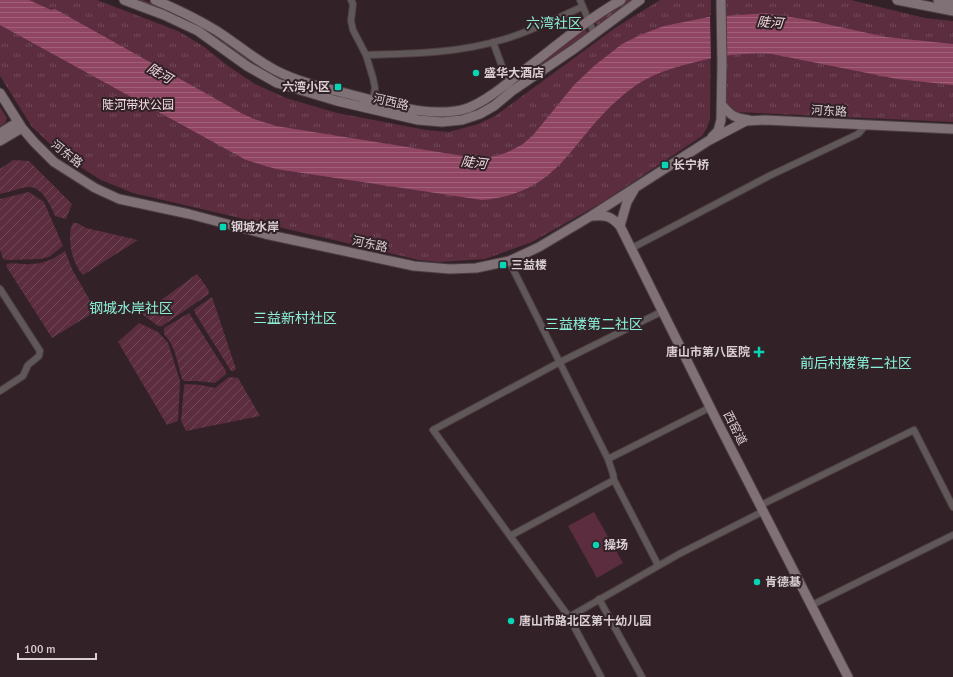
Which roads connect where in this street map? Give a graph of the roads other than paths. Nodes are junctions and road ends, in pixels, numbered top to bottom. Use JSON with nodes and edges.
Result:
{"nodes":[{"id":1,"x":124,"y":0,"type":"edge"},
{"id":2,"x":156,"y":0,"type":"edge"},
{"id":3,"x":351,"y":0,"type":"edge"},
{"id":4,"x":580,"y":0,"type":"edge"},
{"id":5,"x":620,"y":0,"type":"edge"},
{"id":6,"x":640,"y":0,"type":"edge"},
{"id":7,"x":721,"y":0,"type":"edge"},
{"id":8,"x":897,"y":0,"type":"edge"},
{"id":9,"x":938,"y":0,"type":"edge"},
{"id":10,"x":953,"y":2,"type":"edge"},
{"id":11,"x":582,"y":7,"type":"junction"},
{"id":12,"x":953,"y":12,"type":"edge"},
{"id":13,"x":589,"y":21,"type":"junction"},
{"id":14,"x":594,"y":33,"type":"junction"},
{"id":15,"x":493,"y":42,"type":"junction"},
{"id":16,"x":366,"y":55,"type":"junction"},
{"id":17,"x":511,"y":81,"type":"junction"},
{"id":18,"x":0,"y":92,"type":"edge"},
{"id":19,"x":373,"y":100,"type":"junction"},
{"id":20,"x":722,"y":105,"type":"junction"},
{"id":21,"x":373,"y":110,"type":"junction"},
{"id":22,"x":751,"y":120,"type":"junction"},
{"id":23,"x":20,"y":125,"type":"junction"},
{"id":24,"x":866,"y":125,"type":"junction"},
{"id":25,"x":953,"y":129,"type":"edge"},
{"id":26,"x":0,"y":133,"type":"edge"},
{"id":27,"x":0,"y":141,"type":"edge"},
{"id":28,"x":708,"y":141,"type":"junction"},
{"id":29,"x":635,"y":188,"type":"junction"},
{"id":30,"x":591,"y":216,"type":"junction"},
{"id":31,"x":620,"y":226,"type":"junction"},
{"id":32,"x":632,"y":248,"type":"junction"},
{"id":33,"x":509,"y":261,"type":"junction"},
{"id":34,"x":0,"y":289,"type":"edge"},
{"id":35,"x":663,"y":311,"type":"junction"},
{"id":36,"x":560,"y":362,"type":"junction"},
{"id":37,"x":0,"y":391,"type":"edge"},
{"id":38,"x":711,"y":406,"type":"junction"},
{"id":39,"x":608,"y":459,"type":"junction"},
{"id":40,"x":614,"y":480,"type":"junction"},
{"id":41,"x":953,"y":507,"type":"edge"},
{"id":42,"x":762,"y":508,"type":"junction"},
{"id":43,"x":953,"y":534,"type":"edge"},
{"id":44,"x":510,"y":536,"type":"junction"},
{"id":45,"x":658,"y":565,"type":"junction"},
{"id":46,"x":599,"y":599,"type":"junction"},
{"id":47,"x":812,"y":605,"type":"junction"},
{"id":48,"x":569,"y":617,"type":"junction"},
{"id":49,"x":601,"y":677,"type":"edge"},
{"id":50,"x":642,"y":677,"type":"edge"},
{"id":51,"x":848,"y":677,"type":"edge"}],
"edges":[{"from":1,"to":21,"type":"street","name":"河西路"},
{"from":2,"to":19,"type":"street","name":"河西路"},
{"from":3,"to":16,"type":"street"},
{"from":4,"to":11,"type":"street"},
{"from":5,"to":13,"type":"street","name":"河西路"},
{"from":6,"to":14,"type":"street","name":"河西路"},
{"from":7,"to":20,"type":"street","name":"河东路"},
{"from":8,"to":12,"type":"street"},
{"from":9,"to":10,"type":"street"},
{"from":11,"to":13,"type":"street"},
{"from":11,"to":15,"type":"street"},
{"from":13,"to":14,"type":"street"},
{"from":13,"to":17,"type":"street","name":"河西路"},
{"from":14,"to":21,"type":"street","name":"河西路"},
{"from":15,"to":16,"type":"street"},
{"from":15,"to":17,"type":"street"},
{"from":16,"to":19,"type":"street"},
{"from":17,"to":19,"type":"street","name":"河西路"},
{"from":18,"to":23,"type":"street","name":"河东路"},
{"from":19,"to":21,"type":"street"},
{"from":20,"to":22,"type":"street"},
{"from":20,"to":28,"type":"street","name":"河东路"},
{"from":22,"to":24,"type":"street","name":"河东路"},
{"from":22,"to":28,"type":"street","name":"河东路"},
{"from":23,"to":26,"type":"street"},
{"from":23,"to":27,"type":"street"},
{"from":23,"to":33,"type":"street","name":"河东路"},
{"from":24,"to":25,"type":"street","name":"河东路"},
{"from":24,"to":32,"type":"street"},
{"from":28,"to":29,"type":"street","name":"河东路"},
{"from":29,"to":30,"type":"street","name":"河东路"},
{"from":29,"to":31,"type":"street"},
{"from":30,"to":31,"type":"street"},
{"from":30,"to":33,"type":"street","name":"河东路"},
{"from":31,"to":32,"type":"street","name":"西窑道"},
{"from":32,"to":35,"type":"street","name":"西窑道"},
{"from":33,"to":36,"type":"street"},
{"from":34,"to":37,"type":"street"},
{"from":35,"to":36,"type":"street"},
{"from":35,"to":38,"type":"street","name":"西窑道"},
{"from":36,"to":39,"type":"street"},
{"from":36,"to":44,"type":"street"},
{"from":38,"to":39,"type":"street"},
{"from":38,"to":42,"type":"street","name":"西窑道"},
{"from":39,"to":40,"type":"street"},
{"from":40,"to":44,"type":"street"},
{"from":40,"to":45,"type":"street"},
{"from":41,"to":42,"type":"street"},
{"from":42,"to":45,"type":"street"},
{"from":42,"to":47,"type":"street","name":"西窑道"},
{"from":43,"to":47,"type":"street"},
{"from":44,"to":48,"type":"street"},
{"from":45,"to":46,"type":"street"},
{"from":46,"to":48,"type":"street"},
{"from":46,"to":50,"type":"street"},
{"from":47,"to":51,"type":"street","name":"西窑道"},
{"from":48,"to":49,"type":"street"}]}
